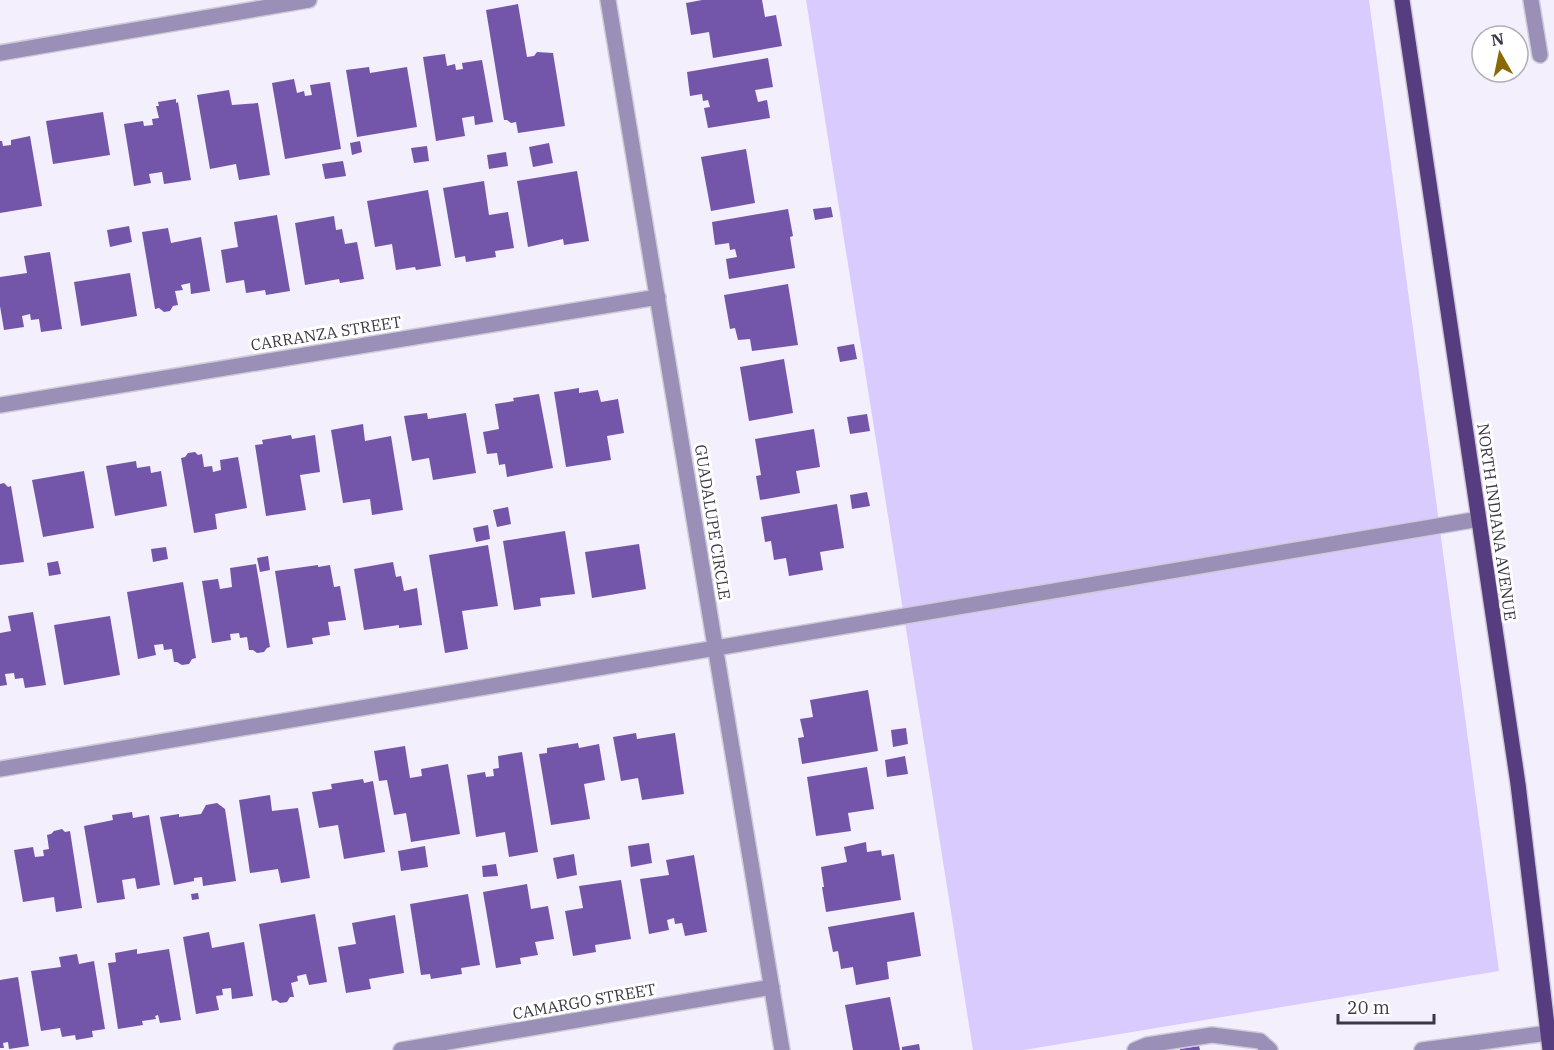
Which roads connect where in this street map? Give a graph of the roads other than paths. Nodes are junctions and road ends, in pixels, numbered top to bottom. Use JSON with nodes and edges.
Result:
{"nodes":[{"id":1,"x":309,"y":0,"type":"edge"},
{"id":2,"x":608,"y":0,"type":"edge"},
{"id":3,"x":1402,"y":0,"type":"edge"},
{"id":4,"x":1531,"y":0,"type":"edge"},
{"id":5,"x":0,"y":53,"type":"edge"},
{"id":6,"x":1540,"y":56,"type":"dead end"},
{"id":7,"x":658,"y":297,"type":"junction"},
{"id":8,"x":0,"y":405,"type":"edge"},
{"id":9,"x":1479,"y":519,"type":"junction"},
{"id":10,"x":716,"y":647,"type":"junction"},
{"id":11,"x":0,"y":769,"type":"edge"},
{"id":12,"x":772,"y":987,"type":"junction"},
{"id":13,"x":1548,"y":1033,"type":"junction"},
{"id":14,"x":401,"y":1050,"type":"edge"},
{"id":15,"x":782,"y":1050,"type":"edge"},
{"id":16,"x":1135,"y":1050,"type":"edge"},
{"id":17,"x":1270,"y":1050,"type":"edge"},
{"id":18,"x":1422,"y":1050,"type":"edge"},
{"id":19,"x":1550,"y":1050,"type":"edge"}],
"edges":[{"from":1,"to":5,"type":"street"},
{"from":2,"to":7,"type":"street","name":"GUADALUPE CIRCLE"},
{"from":3,"to":9,"type":"main road","name":"NORTH INDIANA AVENUE"},
{"from":4,"to":6,"type":"street"},
{"from":7,"to":8,"type":"street","name":"CARRANZA STREET"},
{"from":7,"to":10,"type":"street","name":"GUADALUPE CIRCLE"},
{"from":9,"to":10,"type":"street"},
{"from":9,"to":13,"type":"main road","name":"NORTH INDIANA AVENUE"},
{"from":10,"to":11,"type":"street"},
{"from":10,"to":12,"type":"street","name":"GUADALUPE CIRCLE"},
{"from":12,"to":14,"type":"street","name":"CAMARGO STREET"},
{"from":12,"to":15,"type":"street","name":"GUADALUPE CIRCLE"},
{"from":13,"to":18,"type":"street"},
{"from":13,"to":19,"type":"main road","name":"NORTH INDIANA AVENUE"},
{"from":16,"to":17,"type":"street"}]}
